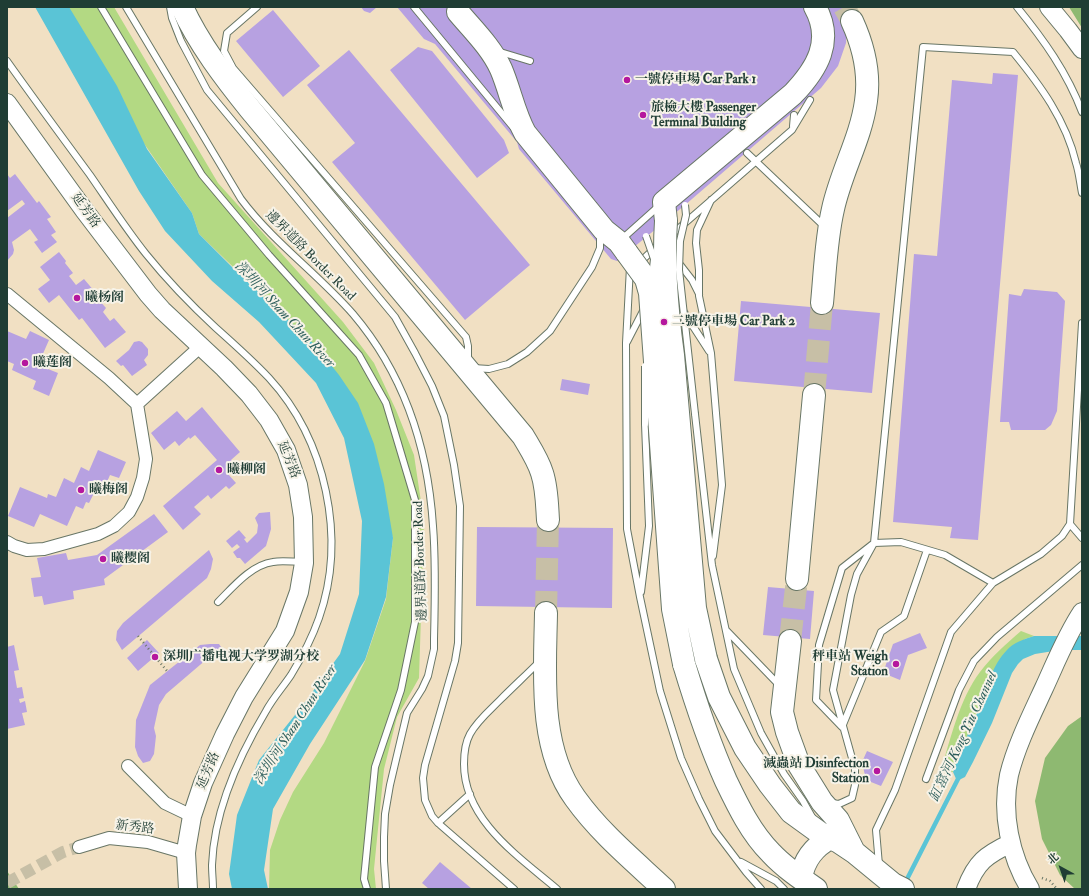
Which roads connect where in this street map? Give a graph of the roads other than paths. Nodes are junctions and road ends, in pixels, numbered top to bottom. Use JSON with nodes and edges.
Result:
{"nodes":[{"id":1,"x":101,"y":7,"type":"edge"},
{"id":2,"x":126,"y":7,"type":"edge"},
{"id":3,"x":170,"y":7,"type":"edge"},
{"id":4,"x":182,"y":7,"type":"edge"},
{"id":5,"x":258,"y":7,"type":"edge"},
{"id":6,"x":414,"y":7,"type":"edge"},
{"id":7,"x":815,"y":7,"type":"edge"},
{"id":8,"x":1017,"y":7,"type":"edge"},
{"id":9,"x":1049,"y":7,"type":"edge"},
{"id":10,"x":458,"y":12,"type":"dead end"},
{"id":11,"x":852,"y":21,"type":"tunnel mouth"},
{"id":12,"x":489,"y":48,"type":"junction"},
{"id":13,"x":1082,"y":49,"type":"edge"},
{"id":14,"x":7,"y":61,"type":"edge"},
{"id":15,"x":530,"y":61,"type":"dead end"},
{"id":16,"x":810,"y":100,"type":"dead end"},
{"id":17,"x":7,"y":103,"type":"edge"},
{"id":18,"x":1082,"y":112,"type":"edge"},
{"id":19,"x":794,"y":115,"type":"dead end"},
{"id":20,"x":792,"y":130,"type":"junction"},
{"id":21,"x":747,"y":153,"type":"dead end"},
{"id":22,"x":756,"y":162,"type":"junction"},
{"id":23,"x":1082,"y":193,"type":"edge"},
{"id":24,"x":711,"y":200,"type":"junction"},
{"id":25,"x":685,"y":205,"type":"dead end"},
{"id":26,"x":667,"y":226,"type":"junction"},
{"id":27,"x":829,"y":230,"type":"junction"},
{"id":28,"x":646,"y":236,"type":"dead end"},
{"id":29,"x":625,"y":248,"type":"junction"},
{"id":30,"x":629,"y":278,"type":"junction"},
{"id":31,"x":7,"y":294,"type":"edge"},
{"id":32,"x":699,"y":296,"type":"junction"},
{"id":33,"x":822,"y":303,"type":"tunnel mouth"},
{"id":34,"x":1082,"y":323,"type":"edge"},
{"id":35,"x":646,"y":328,"type":"dead end"},
{"id":36,"x":626,"y":343,"type":"junction"},
{"id":37,"x":201,"y":346,"type":"junction"},
{"id":38,"x":711,"y":353,"type":"junction"},
{"id":39,"x":645,"y":358,"type":"dead end"},
{"id":40,"x":468,"y":368,"type":"junction"},
{"id":41,"x":814,"y":395,"type":"tunnel mouth"},
{"id":42,"x":137,"y":404,"type":"junction"},
{"id":43,"x":548,"y":520,"type":"tunnel mouth"},
{"id":44,"x":1070,"y":524,"type":"junction"},
{"id":45,"x":1082,"y":538,"type":"edge"},
{"id":46,"x":7,"y":542,"type":"edge"},
{"id":47,"x":874,"y":544,"type":"junction"},
{"id":48,"x":928,"y":550,"type":"junction"},
{"id":49,"x":304,"y":562,"type":"junction"},
{"id":50,"x":712,"y":565,"type":"junction"},
{"id":51,"x":1082,"y":565,"type":"edge"},
{"id":52,"x":797,"y":579,"type":"tunnel mouth"},
{"id":53,"x":993,"y":583,"type":"junction"},
{"id":54,"x":640,"y":598,"type":"junction"},
{"id":55,"x":218,"y":602,"type":"dead end"},
{"id":56,"x":546,"y":613,"type":"tunnel mouth"},
{"id":57,"x":1078,"y":618,"type":"edge"},
{"id":58,"x":726,"y":630,"type":"junction"},
{"id":59,"x":790,"y":641,"type":"tunnel mouth"},
{"id":60,"x":545,"y":656,"type":"junction"},
{"id":61,"x":784,"y":691,"type":"junction"},
{"id":62,"x":842,"y":727,"type":"junction"},
{"id":63,"x":128,"y":766,"type":"dead end"},
{"id":64,"x":926,"y":780,"type":"dead end"},
{"id":65,"x":470,"y":794,"type":"junction"},
{"id":66,"x":822,"y":802,"type":"junction"},
{"id":67,"x":192,"y":816,"type":"junction"},
{"id":68,"x":438,"y":823,"type":"junction"},
{"id":69,"x":825,"y":835,"type":"junction"},
{"id":70,"x":1011,"y":843,"type":"junction"},
{"id":71,"x":80,"y":847,"type":"tunnel mouth"},
{"id":72,"x":854,"y":852,"type":"junction"},
{"id":73,"x":186,"y":853,"type":"junction"},
{"id":74,"x":736,"y":859,"type":"junction"},
{"id":75,"x":892,"y":883,"type":"edge"},
{"id":76,"x":1035,"y":883,"type":"edge"},
{"id":77,"x":800,"y":885,"type":"edge"},
{"id":78,"x":188,"y":889,"type":"edge"},
{"id":79,"x":214,"y":889,"type":"edge"},
{"id":80,"x":367,"y":889,"type":"edge"},
{"id":81,"x":386,"y":889,"type":"edge"},
{"id":82,"x":514,"y":889,"type":"edge"},
{"id":83,"x":557,"y":889,"type":"edge"},
{"id":84,"x":664,"y":889,"type":"edge"},
{"id":85,"x":761,"y":889,"type":"edge"},
{"id":86,"x":966,"y":889,"type":"edge"}],
"edges":[{"from":1,"to":80,"type":"lane"},
{"from":2,"to":81,"type":"lane","name":"邊界道路 Border Road"},
{"from":3,"to":68,"type":"lane"},
{"from":4,"to":40,"type":"highway"},
{"from":5,"to":40,"type":"lane"},
{"from":6,"to":40,"type":"lane"},
{"from":7,"to":26,"type":"highway"},
{"from":8,"to":18,"type":"lane"},
{"from":9,"to":13,"type":"main road"},
{"from":10,"to":12,"type":"highway"},
{"from":11,"to":27,"type":"highway"},
{"from":12,"to":15,"type":"lane"},
{"from":12,"to":29,"type":"highway"},
{"from":14,"to":79,"type":"lane"},
{"from":16,"to":20,"type":"lane"},
{"from":17,"to":37,"type":"main road","name":"延芳路"},
{"from":19,"to":20,"type":"lane"},
{"from":20,"to":22,"type":"lane"},
{"from":21,"to":22,"type":"lane"},
{"from":22,"to":24,"type":"lane"},
{"from":22,"to":27,"type":"lane"},
{"from":23,"to":47,"type":"lane"},
{"from":24,"to":26,"type":"lane"},
{"from":24,"to":32,"type":"lane"},
{"from":25,"to":50,"type":"lane","bridge":true},
{"from":26,"to":29,"type":"lane"},
{"from":26,"to":30,"type":"lane"},
{"from":26,"to":32,"type":"lane"},
{"from":26,"to":69,"type":"highway","bridge":true},
{"from":27,"to":33,"type":"highway"},
{"from":28,"to":35,"type":"lane","bridge":true},
{"from":29,"to":30,"type":"lane"},
{"from":29,"to":77,"type":"highway","bridge":true},
{"from":30,"to":36,"type":"lane"},
{"from":31,"to":42,"type":"street"},
{"from":32,"to":38,"type":"lane"},
{"from":34,"to":44,"type":"lane"},
{"from":36,"to":38,"type":"lane"},
{"from":36,"to":54,"type":"lane"},
{"from":37,"to":42,"type":"street"},
{"from":37,"to":49,"type":"main road","name":"延芳路"},
{"from":38,"to":50,"type":"lane"},
{"from":39,"to":54,"type":"lane","bridge":true},
{"from":40,"to":43,"type":"highway"},
{"from":41,"to":52,"type":"highway"},
{"from":42,"to":46,"type":"street"},
{"from":44,"to":45,"type":"lane"},
{"from":44,"to":53,"type":"lane"},
{"from":47,"to":48,"type":"lane"},
{"from":47,"to":62,"type":"lane"},
{"from":47,"to":62,"type":"lane"},
{"from":48,"to":53,"type":"lane"},
{"from":48,"to":62,"type":"lane"},
{"from":49,"to":55,"type":"lane"},
{"from":49,"to":67,"type":"main road","name":"延芳路"},
{"from":50,"to":58,"type":"lane"},
{"from":51,"to":64,"type":"lane"},
{"from":53,"to":75,"type":"lane"},
{"from":54,"to":74,"type":"lane"},
{"from":56,"to":60,"type":"highway"},
{"from":57,"to":70,"type":"main road"},
{"from":58,"to":61,"type":"lane"},
{"from":58,"to":69,"type":"lane"},
{"from":59,"to":61,"type":"highway"},
{"from":60,"to":65,"type":"lane"},
{"from":60,"to":84,"type":"highway"},
{"from":61,"to":66,"type":"highway"},
{"from":62,"to":66,"type":"lane"},
{"from":63,"to":67,"type":"street"},
{"from":65,"to":68,"type":"lane"},
{"from":65,"to":83,"type":"lane"},
{"from":66,"to":72,"type":"highway"},
{"from":67,"to":73,"type":"main road","name":"延芳路"},
{"from":68,"to":82,"type":"lane"},
{"from":69,"to":72,"type":"highway"},
{"from":69,"to":77,"type":"highway"},
{"from":70,"to":76,"type":"main road"},
{"from":70,"to":86,"type":"main road"},
{"from":71,"to":73,"type":"street","name":"新秀路"},
{"from":72,"to":75,"type":"highway"},
{"from":73,"to":78,"type":"main road","name":"延芳路"},
{"from":74,"to":77,"type":"lane"},
{"from":74,"to":85,"type":"lane"}]}
